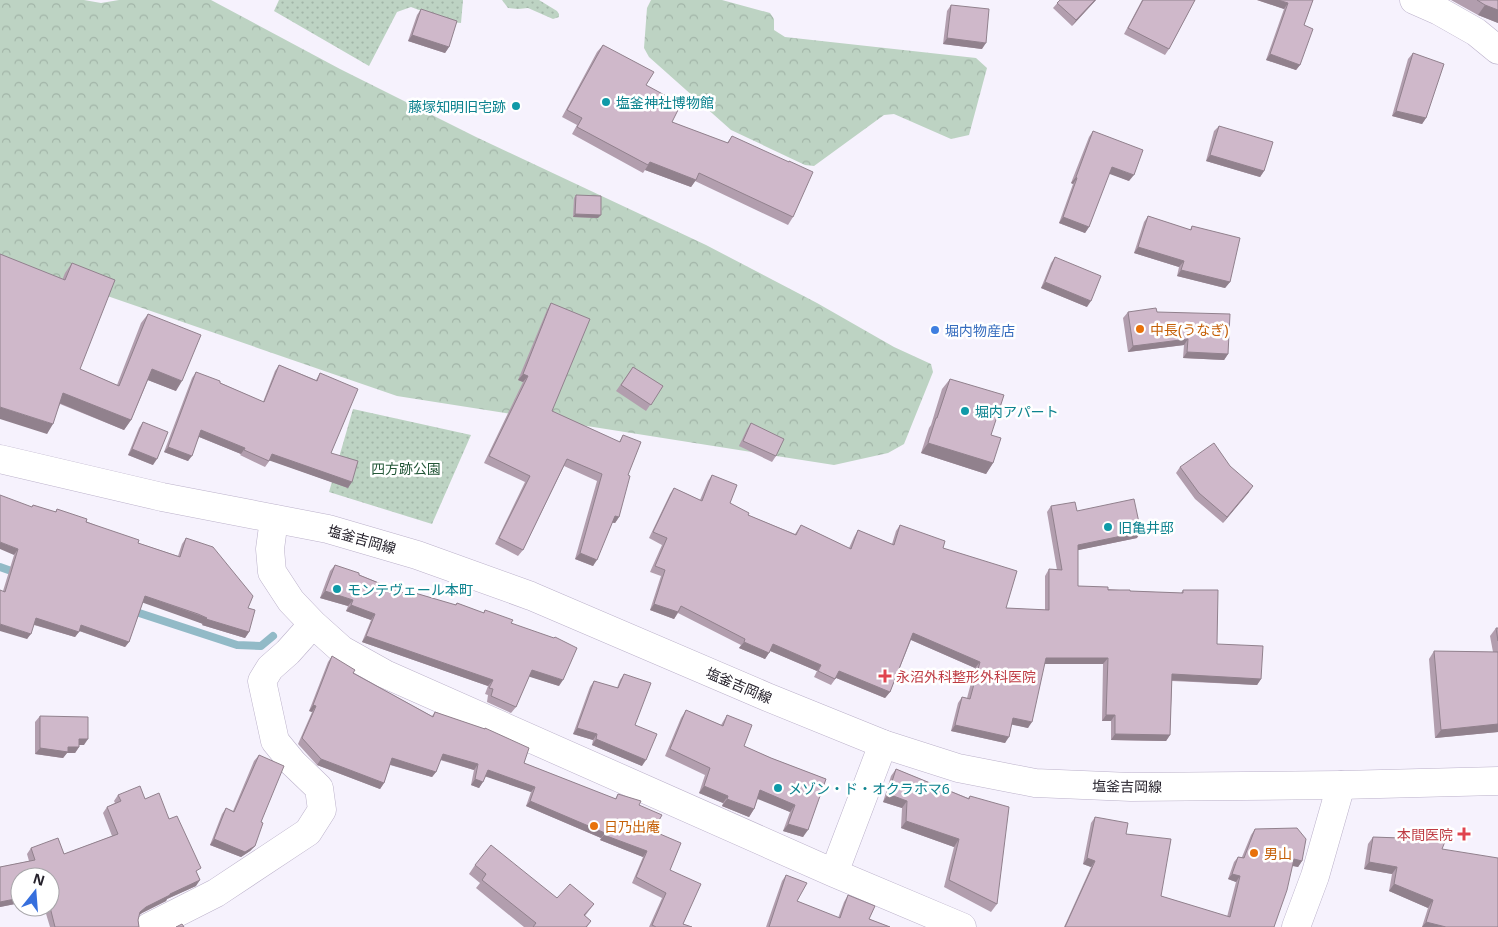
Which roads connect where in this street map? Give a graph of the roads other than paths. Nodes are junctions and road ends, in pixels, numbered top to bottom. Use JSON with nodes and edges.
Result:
{"nodes":[{"id":1,"x":1414,"y":0,"type":"edge"},
{"id":2,"x":1498,"y":50,"type":"edge"},
{"id":3,"x":0,"y":459,"type":"edge"},
{"id":4,"x":274,"y":518,"type":"junction"},
{"id":5,"x":313,"y":624,"type":"junction"},
{"id":6,"x":883,"y":744,"type":"junction"},
{"id":7,"x":1498,"y":780,"type":"edge"},
{"id":8,"x":1341,"y":785,"type":"junction"},
{"id":9,"x":834,"y":874,"type":"junction"},
{"id":10,"x":148,"y":927,"type":"edge"},
{"id":11,"x":962,"y":927,"type":"edge"},
{"id":12,"x":1296,"y":927,"type":"edge"}],
"edges":[{"from":1,"to":2,"type":"street"},
{"from":3,"to":4,"type":"street","name":"塩釜吉岡線"},
{"from":4,"to":5,"type":"street"},
{"from":4,"to":6,"type":"street","name":"塩釜吉岡線"},
{"from":5,"to":9,"type":"street"},
{"from":5,"to":10,"type":"street"},
{"from":6,"to":8,"type":"street","name":"塩釜吉岡線"},
{"from":6,"to":9,"type":"street"},
{"from":7,"to":8,"type":"street","name":"塩釜吉岡線"},
{"from":8,"to":12,"type":"street"},
{"from":9,"to":11,"type":"street"}]}
